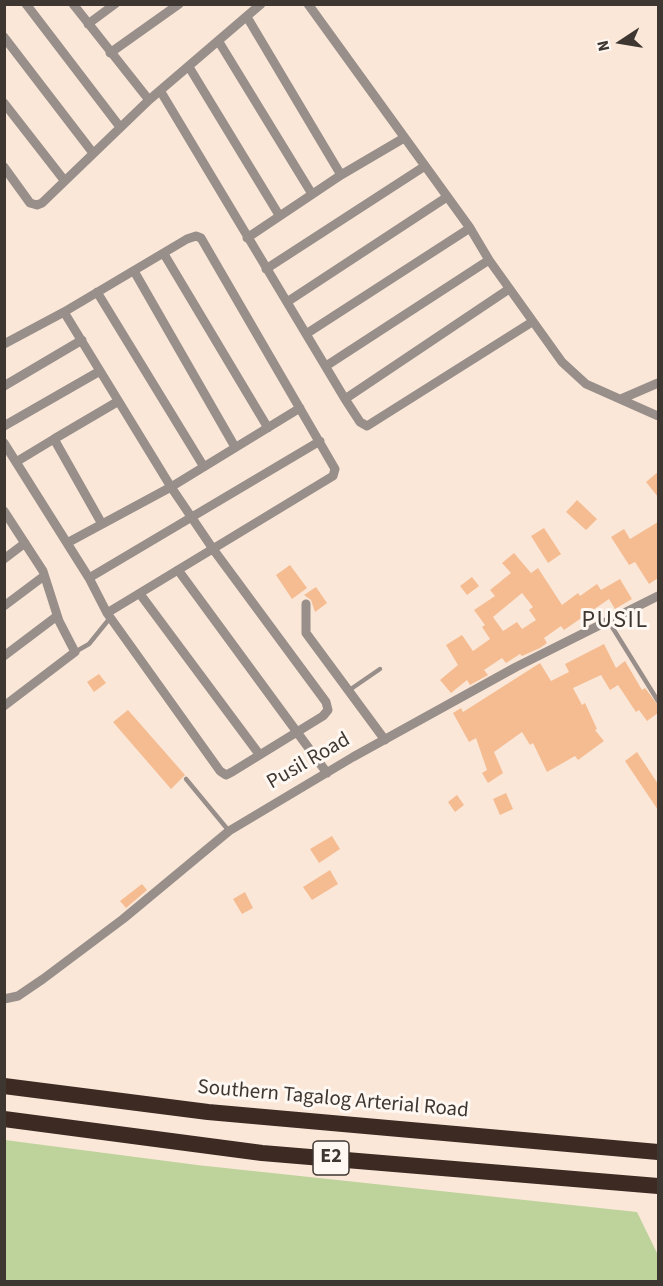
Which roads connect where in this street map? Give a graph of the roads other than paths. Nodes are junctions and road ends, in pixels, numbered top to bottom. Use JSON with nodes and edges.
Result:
{"nodes":[{"id":1,"x":26,"y":4,"type":"edge"},
{"id":2,"x":73,"y":4,"type":"edge"},
{"id":3,"x":115,"y":4,"type":"edge"},
{"id":4,"x":179,"y":4,"type":"edge"},
{"id":5,"x":261,"y":4,"type":"edge"},
{"id":6,"x":308,"y":4,"type":"edge"},
{"id":7,"x":247,"y":16,"type":"junction"},
{"id":8,"x":88,"y":24,"type":"junction"},
{"id":9,"x":5,"y":39,"type":"edge"},
{"id":10,"x":219,"y":42,"type":"junction"},
{"id":11,"x":110,"y":52,"type":"junction"},
{"id":12,"x":189,"y":67,"type":"junction"},
{"id":13,"x":160,"y":92,"type":"junction"},
{"id":14,"x":149,"y":100,"type":"junction"},
{"id":15,"x":4,"y":103,"type":"edge"},
{"id":16,"x":120,"y":127,"type":"junction"},
{"id":17,"x":404,"y":138,"type":"junction"},
{"id":18,"x":93,"y":153,"type":"junction"},
{"id":19,"x":4,"y":166,"type":"edge"},
{"id":20,"x":425,"y":166,"type":"junction"},
{"id":21,"x":341,"y":175,"type":"junction"},
{"id":22,"x":64,"y":180,"type":"junction"},
{"id":23,"x":312,"y":194,"type":"junction"},
{"id":24,"x":447,"y":197,"type":"junction"},
{"id":25,"x":279,"y":215,"type":"junction"},
{"id":26,"x":470,"y":228,"type":"junction"},
{"id":27,"x":247,"y":238,"type":"junction"},
{"id":28,"x":164,"y":254,"type":"junction"},
{"id":29,"x":489,"y":260,"type":"junction"},
{"id":30,"x":266,"y":269,"type":"junction"},
{"id":31,"x":134,"y":271,"type":"junction"},
{"id":32,"x":509,"y":289,"type":"junction"},
{"id":33,"x":97,"y":292,"type":"junction"},
{"id":34,"x":287,"y":302,"type":"junction"},
{"id":35,"x":64,"y":312,"type":"junction"},
{"id":36,"x":532,"y":322,"type":"junction"},
{"id":37,"x":306,"y":334,"type":"junction"},
{"id":38,"x":82,"y":340,"type":"junction"},
{"id":39,"x":4,"y":344,"type":"edge"},
{"id":40,"x":326,"y":366,"type":"junction"},
{"id":41,"x":100,"y":371,"type":"junction"},
{"id":42,"x":658,"y":383,"type":"edge"},
{"id":43,"x":4,"y":386,"type":"edge"},
{"id":44,"x":345,"y":399,"type":"junction"},
{"id":45,"x":621,"y":399,"type":"junction"},
{"id":46,"x":117,"y":402,"type":"junction"},
{"id":47,"x":300,"y":408,"type":"junction"},
{"id":48,"x":658,"y":416,"type":"edge"},
{"id":49,"x":4,"y":426,"type":"edge"},
{"id":50,"x":268,"y":428,"type":"junction"},
{"id":51,"x":54,"y":439,"type":"junction"},
{"id":52,"x":320,"y":441,"type":"junction"},
{"id":53,"x":4,"y":442,"type":"edge"},
{"id":54,"x":235,"y":447,"type":"junction"},
{"id":55,"x":16,"y":462,"type":"junction"},
{"id":56,"x":204,"y":467,"type":"junction"},
{"id":57,"x":171,"y":487,"type":"junction"},
{"id":58,"x":4,"y":511,"type":"edge"},
{"id":59,"x":191,"y":517,"type":"junction"},
{"id":60,"x":102,"y":524,"type":"junction"},
{"id":61,"x":25,"y":543,"type":"junction"},
{"id":62,"x":67,"y":543,"type":"junction"},
{"id":63,"x":213,"y":549,"type":"junction"},
{"id":64,"x":4,"y":559,"type":"edge"},
{"id":65,"x":178,"y":570,"type":"junction"},
{"id":66,"x":44,"y":576,"type":"junction"},
{"id":67,"x":89,"y":578,"type":"junction"},
{"id":68,"x":140,"y":594,"type":"junction"},
{"id":69,"x":658,"y":596,"type":"edge"},
{"id":70,"x":306,"y":604,"type":"dead end"},
{"id":71,"x":4,"y":606,"type":"edge"},
{"id":72,"x":109,"y":615,"type":"junction"},
{"id":73,"x":57,"y":616,"type":"junction"},
{"id":74,"x":609,"y":621,"type":"junction"},
{"id":75,"x":75,"y":652,"type":"junction"},
{"id":76,"x":4,"y":656,"type":"edge"},
{"id":77,"x":380,"y":669,"type":"dead end"},
{"id":78,"x":348,"y":691,"type":"junction"},
{"id":79,"x":658,"y":701,"type":"edge"},
{"id":80,"x":4,"y":706,"type":"edge"},
{"id":81,"x":298,"y":731,"type":"junction"},
{"id":82,"x":385,"y":740,"type":"junction"},
{"id":83,"x":259,"y":754,"type":"junction"},
{"id":84,"x":327,"y":773,"type":"junction"},
{"id":85,"x":186,"y":779,"type":"dead end"},
{"id":86,"x":229,"y":831,"type":"junction"},
{"id":87,"x":4,"y":999,"type":"edge"},
{"id":88,"x":4,"y":1086,"type":"edge"},
{"id":89,"x":4,"y":1119,"type":"edge"},
{"id":90,"x":658,"y":1152,"type":"edge"},
{"id":91,"x":658,"y":1186,"type":"edge"}],
"edges":[{"from":1,"to":16,"type":"street"},
{"from":2,"to":8,"type":"street"},
{"from":3,"to":8,"type":"street"},
{"from":4,"to":11,"type":"street"},
{"from":5,"to":7,"type":"street"},
{"from":6,"to":17,"type":"street"},
{"from":7,"to":10,"type":"street"},
{"from":7,"to":21,"type":"street"},
{"from":8,"to":11,"type":"street"},
{"from":9,"to":18,"type":"street"},
{"from":10,"to":12,"type":"street"},
{"from":10,"to":23,"type":"street"},
{"from":11,"to":14,"type":"street"},
{"from":12,"to":13,"type":"street"},
{"from":12,"to":25,"type":"street"},
{"from":13,"to":14,"type":"street"},
{"from":13,"to":27,"type":"street"},
{"from":14,"to":16,"type":"street"},
{"from":15,"to":22,"type":"street"},
{"from":16,"to":18,"type":"street"},
{"from":17,"to":20,"type":"street"},
{"from":17,"to":21,"type":"street"},
{"from":18,"to":22,"type":"street"},
{"from":19,"to":22,"type":"street"},
{"from":20,"to":24,"type":"street"},
{"from":20,"to":30,"type":"street"},
{"from":21,"to":23,"type":"street"},
{"from":23,"to":25,"type":"street"},
{"from":24,"to":26,"type":"street"},
{"from":24,"to":34,"type":"street"},
{"from":25,"to":27,"type":"street"},
{"from":26,"to":29,"type":"street"},
{"from":26,"to":37,"type":"street"},
{"from":27,"to":30,"type":"street"},
{"from":28,"to":31,"type":"street"},
{"from":28,"to":47,"type":"street"},
{"from":28,"to":50,"type":"street"},
{"from":29,"to":32,"type":"street"},
{"from":29,"to":40,"type":"street"},
{"from":30,"to":34,"type":"street"},
{"from":31,"to":33,"type":"street"},
{"from":31,"to":54,"type":"street"},
{"from":32,"to":36,"type":"street"},
{"from":32,"to":44,"type":"street"},
{"from":33,"to":35,"type":"street"},
{"from":33,"to":56,"type":"street"},
{"from":34,"to":37,"type":"street"},
{"from":35,"to":38,"type":"street"},
{"from":35,"to":39,"type":"street"},
{"from":36,"to":44,"type":"street"},
{"from":36,"to":45,"type":"street"},
{"from":37,"to":40,"type":"street"},
{"from":38,"to":41,"type":"street"},
{"from":38,"to":43,"type":"street"},
{"from":40,"to":44,"type":"street"},
{"from":41,"to":46,"type":"street"},
{"from":41,"to":49,"type":"street"},
{"from":42,"to":45,"type":"street"},
{"from":45,"to":48,"type":"street"},
{"from":46,"to":51,"type":"street"},
{"from":46,"to":57,"type":"street"},
{"from":47,"to":50,"type":"street"},
{"from":47,"to":52,"type":"street"},
{"from":50,"to":54,"type":"street"},
{"from":51,"to":55,"type":"street"},
{"from":51,"to":60,"type":"street"},
{"from":52,"to":59,"type":"street"},
{"from":52,"to":63,"type":"street"},
{"from":53,"to":55,"type":"street"},
{"from":54,"to":56,"type":"street"},
{"from":55,"to":62,"type":"street"},
{"from":56,"to":57,"type":"street"},
{"from":57,"to":59,"type":"street"},
{"from":57,"to":60,"type":"street"},
{"from":58,"to":61,"type":"street"},
{"from":59,"to":63,"type":"street"},
{"from":59,"to":67,"type":"street"},
{"from":60,"to":62,"type":"street"},
{"from":61,"to":64,"type":"street"},
{"from":61,"to":66,"type":"street"},
{"from":62,"to":67,"type":"street"},
{"from":63,"to":65,"type":"street"},
{"from":63,"to":81,"type":"street"},
{"from":65,"to":68,"type":"street"},
{"from":65,"to":81,"type":"street"},
{"from":66,"to":71,"type":"street"},
{"from":66,"to":73,"type":"street"},
{"from":67,"to":72,"type":"street"},
{"from":68,"to":72,"type":"street"},
{"from":68,"to":83,"type":"street"},
{"from":69,"to":74,"type":"street","name":"Pusil Road"},
{"from":70,"to":78,"type":"street"},
{"from":72,"to":75,"type":"lane"},
{"from":72,"to":83,"type":"street"},
{"from":73,"to":75,"type":"street"},
{"from":73,"to":76,"type":"street"},
{"from":74,"to":79,"type":"lane"},
{"from":74,"to":82,"type":"street","name":"Pusil Road"},
{"from":75,"to":80,"type":"street"},
{"from":77,"to":78,"type":"lane"},
{"from":78,"to":82,"type":"street"},
{"from":81,"to":83,"type":"street"},
{"from":81,"to":84,"type":"street"},
{"from":82,"to":84,"type":"street","name":"Pusil Road"},
{"from":84,"to":86,"type":"street","name":"Pusil Road"},
{"from":85,"to":86,"type":"lane"},
{"from":86,"to":87,"type":"street","name":"Pusil Road"},
{"from":88,"to":90,"type":"highway","name":"Southern Tagalog Arterial Road","number":"E2"},
{"from":89,"to":91,"type":"highway","number":"E2"}]}
